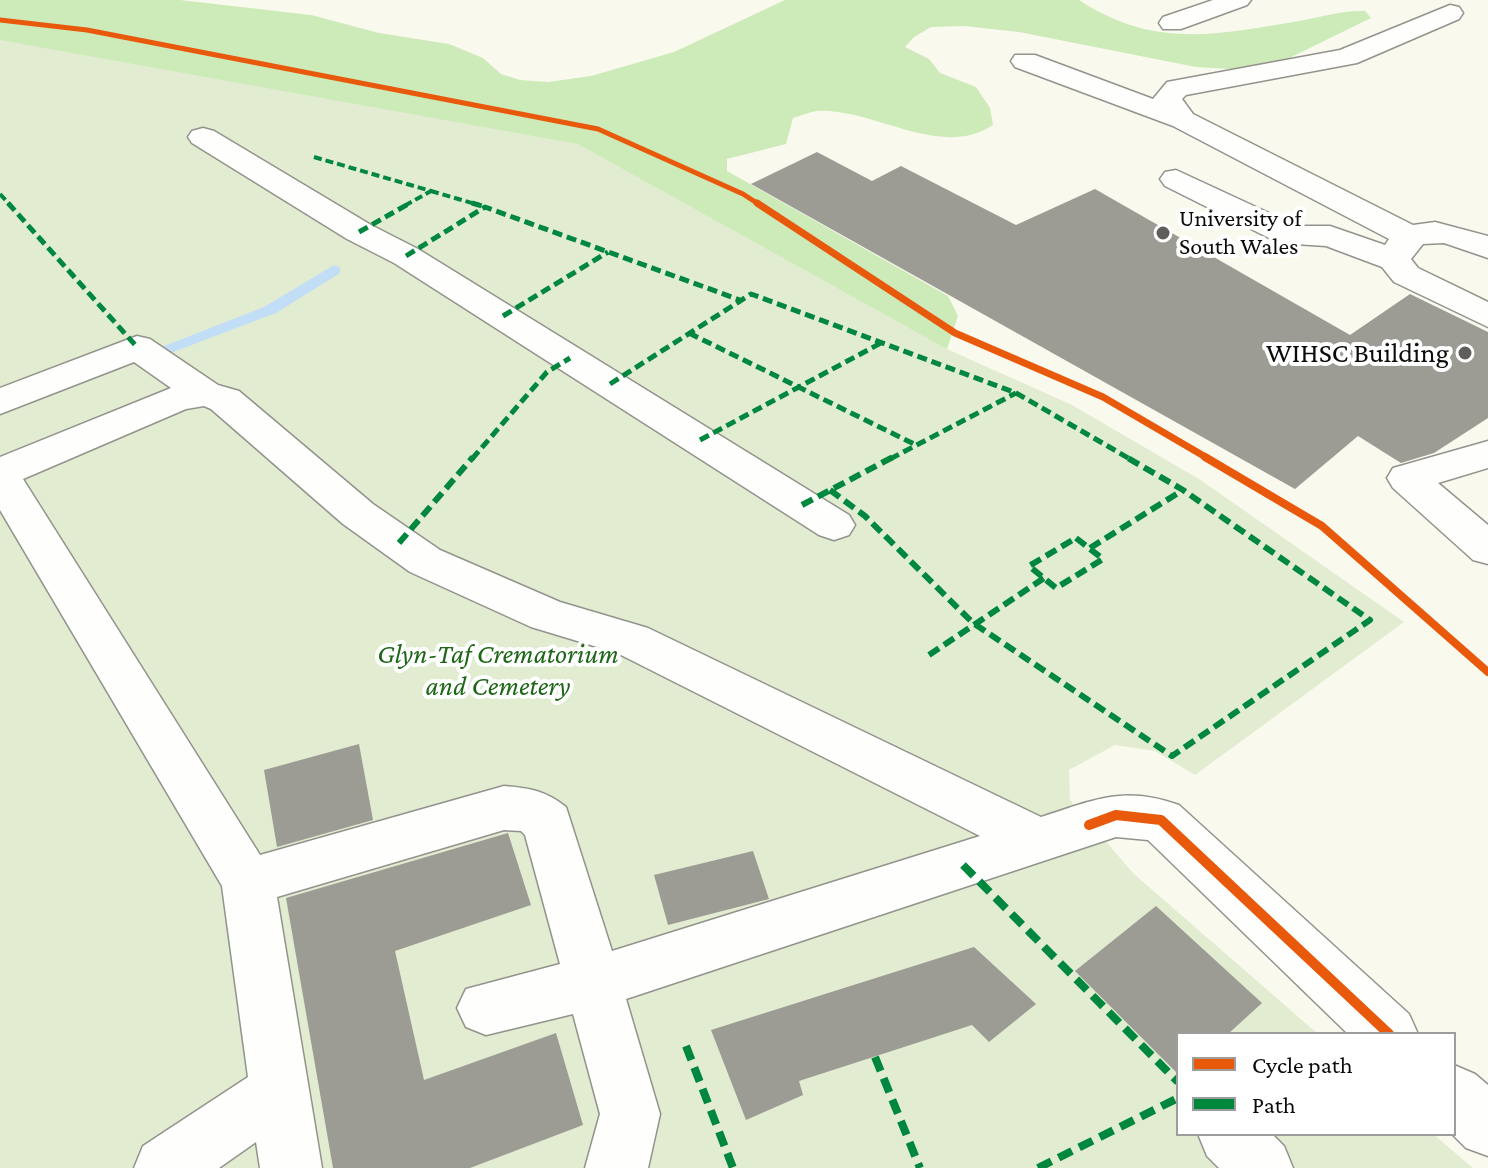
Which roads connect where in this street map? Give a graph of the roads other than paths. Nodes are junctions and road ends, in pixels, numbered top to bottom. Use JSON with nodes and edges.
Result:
{"nodes":[{"id":1,"x":1238,"y":0,"type":"edge"},
{"id":2,"x":1450,"y":13,"type":"dead end"},
{"id":3,"x":1172,"y":23,"type":"dead end"},
{"id":4,"x":1025,"y":61,"type":"dead end"},
{"id":5,"x":1183,"y":120,"type":"junction"},
{"id":6,"x":203,"y":137,"type":"dead end"},
{"id":7,"x":1176,"y":179,"type":"dead end"},
{"id":8,"x":1403,"y":248,"type":"junction"},
{"id":9,"x":1488,"y":248,"type":"edge"},
{"id":10,"x":1488,"y":316,"type":"edge"},
{"id":11,"x":205,"y":394,"type":"junction"},
{"id":12,"x":0,"y":402,"type":"edge"},
{"id":13,"x":1488,"y":454,"type":"edge"},
{"id":14,"x":0,"y":474,"type":"edge"},
{"id":15,"x":834,"y":525,"type":"dead end"},
{"id":16,"x":1488,"y":549,"type":"edge"},
{"id":17,"x":1065,"y":833,"type":"junction"},
{"id":18,"x":248,"y":882,"type":"junction"},
{"id":19,"x":593,"y":983,"type":"junction"},
{"id":20,"x":486,"y":1008,"type":"dead end"},
{"id":21,"x":1387,"y":1032,"type":"edge"},
{"id":22,"x":279,"y":1091,"type":"junction"},
{"id":23,"x":1231,"y":1136,"type":"edge"},
{"id":24,"x":165,"y":1168,"type":"edge"},
{"id":25,"x":291,"y":1168,"type":"edge"},
{"id":26,"x":616,"y":1168,"type":"edge"},
{"id":27,"x":1262,"y":1168,"type":"edge"}],
"edges":[{"from":1,"to":3,"type":"street"},
{"from":2,"to":5,"type":"street"},
{"from":4,"to":5,"type":"street"},
{"from":5,"to":8,"type":"street"},
{"from":6,"to":15,"type":"street"},
{"from":7,"to":8,"type":"street"},
{"from":8,"to":9,"type":"street"},
{"from":8,"to":10,"type":"street"},
{"from":11,"to":12,"type":"street"},
{"from":11,"to":14,"type":"street"},
{"from":11,"to":17,"type":"street"},
{"from":13,"to":16,"type":"street"},
{"from":14,"to":18,"type":"street"},
{"from":17,"to":19,"type":"street"},
{"from":17,"to":21,"type":"street"},
{"from":18,"to":19,"type":"street"},
{"from":18,"to":22,"type":"street"},
{"from":19,"to":20,"type":"street"},
{"from":19,"to":26,"type":"street"},
{"from":22,"to":24,"type":"street"},
{"from":22,"to":25,"type":"street"},
{"from":23,"to":27,"type":"street"}]}
